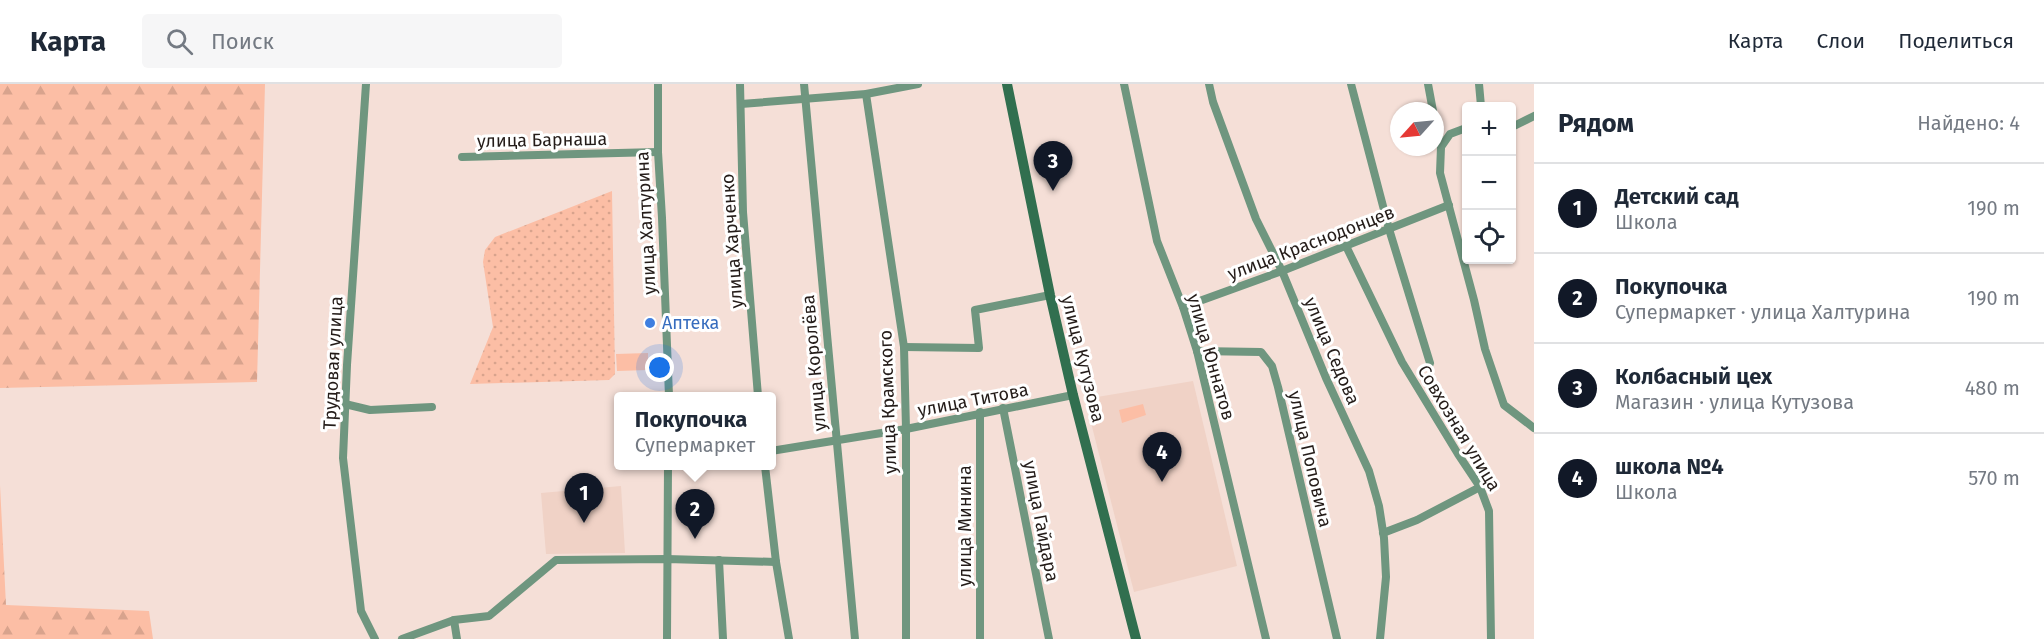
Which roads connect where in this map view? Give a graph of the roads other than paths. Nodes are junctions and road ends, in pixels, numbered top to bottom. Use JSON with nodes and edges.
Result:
{"nodes":[{"id":1,"x":366,"y":84,"type":"edge"},
{"id":2,"x":658,"y":84,"type":"edge"},
{"id":3,"x":740,"y":84,"type":"edge"},
{"id":4,"x":804,"y":84,"type":"edge"},
{"id":5,"x":918,"y":84,"type":"edge"},
{"id":6,"x":1006,"y":84,"type":"edge"},
{"id":7,"x":1124,"y":84,"type":"edge"},
{"id":8,"x":1209,"y":84,"type":"edge"},
{"id":9,"x":1351,"y":84,"type":"edge"},
{"id":10,"x":1428,"y":84,"type":"edge"},
{"id":11,"x":1479,"y":84,"type":"edge"},
{"id":12,"x":866,"y":94,"type":"junction"},
{"id":13,"x":804,"y":99,"type":"junction"},
{"id":14,"x":1431,"y":102,"type":"edge"},
{"id":15,"x":1481,"y":102,"type":"edge"},
{"id":16,"x":741,"y":104,"type":"junction"},
{"id":17,"x":1534,"y":116,"type":"edge"},
{"id":18,"x":1516,"y":126,"type":"edge"},
{"id":19,"x":1462,"y":130,"type":"edge"},
{"id":20,"x":1444,"y":143,"type":"edge"},
{"id":21,"x":658,"y":152,"type":"junction"},
{"id":22,"x":1441,"y":156,"type":"edge"},
{"id":23,"x":462,"y":157,"type":"dead end"},
{"id":24,"x":1449,"y":205,"type":"junction"},
{"id":25,"x":1389,"y":229,"type":"junction"},
{"id":26,"x":1346,"y":246,"type":"junction"},
{"id":27,"x":1282,"y":271,"type":"junction"},
{"id":28,"x":1050,"y":295,"type":"junction"},
{"id":29,"x":1183,"y":307,"type":"junction"},
{"id":30,"x":904,"y":347,"type":"junction"},
{"id":31,"x":1197,"y":351,"type":"junction"},
{"id":32,"x":1430,"y":363,"type":"dead end"},
{"id":33,"x":669,"y":392,"type":"edge"},
{"id":34,"x":758,"y":392,"type":"edge"},
{"id":35,"x":1073,"y":395,"type":"junction"},
{"id":36,"x":345,"y":404,"type":"junction"},
{"id":37,"x":432,"y":407,"type":"dead end"},
{"id":38,"x":1003,"y":408,"type":"junction"},
{"id":39,"x":980,"y":412,"type":"junction"},
{"id":40,"x":1534,"y":428,"type":"edge"},
{"id":41,"x":906,"y":429,"type":"junction"},
{"id":42,"x":836,"y":440,"type":"junction"},
{"id":43,"x":776,"y":450,"type":"edge"},
{"id":44,"x":668,"y":470,"type":"edge"},
{"id":45,"x":766,"y":470,"type":"edge"},
{"id":46,"x":1480,"y":487,"type":"junction"},
{"id":47,"x":1383,"y":533,"type":"junction"},
{"id":48,"x":667,"y":559,"type":"junction"},
{"id":49,"x":719,"y":560,"type":"junction"},
{"id":50,"x":776,"y":562,"type":"junction"},
{"id":51,"x":454,"y":620,"type":"junction"},
{"id":52,"x":375,"y":639,"type":"edge"},
{"id":53,"x":402,"y":639,"type":"edge"},
{"id":54,"x":457,"y":639,"type":"edge"},
{"id":55,"x":667,"y":639,"type":"edge"},
{"id":56,"x":723,"y":639,"type":"edge"},
{"id":57,"x":789,"y":639,"type":"edge"},
{"id":58,"x":855,"y":639,"type":"edge"},
{"id":59,"x":906,"y":639,"type":"edge"},
{"id":60,"x":980,"y":639,"type":"edge"},
{"id":61,"x":1049,"y":639,"type":"edge"},
{"id":62,"x":1137,"y":639,"type":"edge"},
{"id":63,"x":1266,"y":639,"type":"edge"},
{"id":64,"x":1337,"y":639,"type":"edge"},
{"id":65,"x":1380,"y":639,"type":"edge"},
{"id":66,"x":1491,"y":639,"type":"edge"}],
"edges":[{"from":1,"to":36,"type":"street","name":"Трудовая улица"},
{"from":2,"to":21,"type":"street","name":"улица Халтурина"},
{"from":3,"to":16,"type":"street","name":"улица Харченко"},
{"from":4,"to":13,"type":"street","name":"улица Королёва"},
{"from":5,"to":12,"type":"street"},
{"from":6,"to":28,"type":"main road","name":"улица Кутузова"},
{"from":7,"to":29,"type":"street","name":"улица Юннатов"},
{"from":8,"to":27,"type":"street","name":"улица Седова"},
{"from":9,"to":25,"type":"street"},
{"from":10,"to":14,"type":"street"},
{"from":11,"to":15,"type":"street"},
{"from":12,"to":13,"type":"street"},
{"from":12,"to":30,"type":"street","name":"улица Крамского"},
{"from":13,"to":16,"type":"street"},
{"from":13,"to":42,"type":"street","name":"улица Королёва"},
{"from":16,"to":34,"type":"street","name":"улица Харченко"},
{"from":17,"to":18,"type":"street"},
{"from":19,"to":20,"type":"street"},
{"from":21,"to":23,"type":"street","name":"улица Барнаша"},
{"from":21,"to":33,"type":"street","name":"улица Халтурина"},
{"from":22,"to":24,"type":"street"},
{"from":24,"to":25,"type":"street","name":"улица Краснодонцев"},
{"from":24,"to":40,"type":"street"},
{"from":25,"to":26,"type":"street","name":"улица Краснодонцев"},
{"from":25,"to":32,"type":"street"},
{"from":26,"to":27,"type":"street","name":"улица Краснодонцев"},
{"from":26,"to":46,"type":"street","name":"Совхозная улица"},
{"from":27,"to":29,"type":"street","name":"улица Краснодонцев"},
{"from":27,"to":47,"type":"street","name":"улица Седова"},
{"from":28,"to":30,"type":"street"},
{"from":28,"to":35,"type":"main road","name":"улица Кутузова"},
{"from":29,"to":31,"type":"street","name":"улица Юннатов"},
{"from":30,"to":41,"type":"street","name":"улица Крамского"},
{"from":31,"to":63,"type":"street","name":"улица Юннатов"},
{"from":31,"to":64,"type":"street","name":"улица Поповича"},
{"from":35,"to":38,"type":"street","name":"улица Титова"},
{"from":35,"to":62,"type":"main road","name":"улица Кутузова"},
{"from":36,"to":37,"type":"street"},
{"from":36,"to":52,"type":"street","name":"Трудовая улица"},
{"from":38,"to":39,"type":"street","name":"улица Титова"},
{"from":38,"to":61,"type":"street","name":"улица Гайдара"},
{"from":39,"to":41,"type":"street","name":"улица Титова"},
{"from":39,"to":60,"type":"street","name":"улица Минина"},
{"from":41,"to":42,"type":"street","name":"улица Титова"},
{"from":41,"to":59,"type":"street","name":"улица Крамского"},
{"from":42,"to":43,"type":"street","name":"улица Титова"},
{"from":42,"to":58,"type":"street","name":"улица Королёва"},
{"from":44,"to":48,"type":"street"},
{"from":45,"to":50,"type":"street"},
{"from":46,"to":47,"type":"street"},
{"from":46,"to":66,"type":"street","name":"Совхозная улица"},
{"from":47,"to":65,"type":"street","name":"улица Седова"},
{"from":48,"to":49,"type":"street"},
{"from":48,"to":51,"type":"street"},
{"from":48,"to":55,"type":"street"},
{"from":49,"to":50,"type":"street"},
{"from":49,"to":56,"type":"street"},
{"from":50,"to":57,"type":"street"},
{"from":51,"to":53,"type":"street"},
{"from":51,"to":54,"type":"street"}]}
